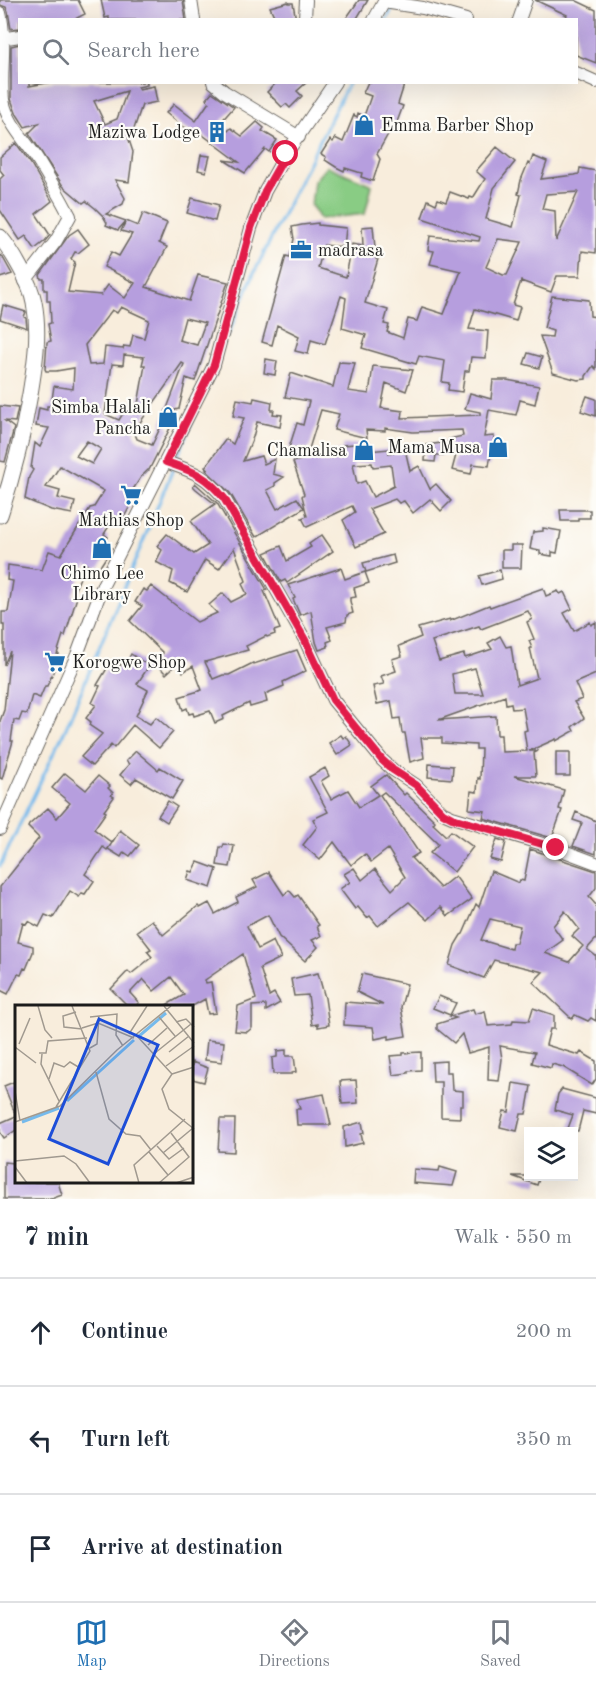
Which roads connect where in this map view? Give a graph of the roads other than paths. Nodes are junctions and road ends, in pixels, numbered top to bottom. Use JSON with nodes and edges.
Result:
{"nodes":[{"id":1,"x":192,"y":0,"type":"edge"},
{"id":2,"x":306,"y":0,"type":"edge"},
{"id":3,"x":526,"y":0,"type":"edge"},
{"id":4,"x":385,"y":1,"type":"edge"},
{"id":5,"x":0,"y":13,"type":"edge"},
{"id":6,"x":194,"y":18,"type":"edge"},
{"id":7,"x":305,"y":18,"type":"edge"},
{"id":8,"x":375,"y":18,"type":"edge"},
{"id":9,"x":458,"y":18,"type":"edge"},
{"id":10,"x":520,"y":18,"type":"edge"},
{"id":11,"x":18,"y":36,"type":"edge"},
{"id":12,"x":2,"y":38,"type":"edge"},
{"id":13,"x":578,"y":73,"type":"edge"},
{"id":14,"x":596,"y":82,"type":"edge"},
{"id":15,"x":215,"y":84,"type":"edge"},
{"id":16,"x":334,"y":84,"type":"edge"},
{"id":17,"x":298,"y":137,"type":"junction"},
{"id":18,"x":0,"y":237,"type":"edge"},
{"id":19,"x":25,"y":281,"type":"junction"},
{"id":20,"x":166,"y":462,"type":"junction"},
{"id":21,"x":0,"y":515,"type":"edge"},
{"id":22,"x":0,"y":829,"type":"edge"},
{"id":23,"x":596,"y":863,"type":"edge"}],
"edges":[{"from":1,"to":6,"type":"street"},
{"from":2,"to":7,"type":"street"},
{"from":3,"to":10,"type":"street"},
{"from":4,"to":8,"type":"street"},
{"from":4,"to":9,"type":"street"},
{"from":5,"to":12,"type":"street"},
{"from":11,"to":12,"type":"street"},
{"from":12,"to":19,"type":"street"},
{"from":13,"to":14,"type":"street"},
{"from":15,"to":17,"type":"street"},
{"from":16,"to":17,"type":"street"},
{"from":17,"to":20,"type":"street"},
{"from":18,"to":19,"type":"street"},
{"from":19,"to":21,"type":"street"},
{"from":20,"to":22,"type":"street"},
{"from":20,"to":23,"type":"street"}]}
